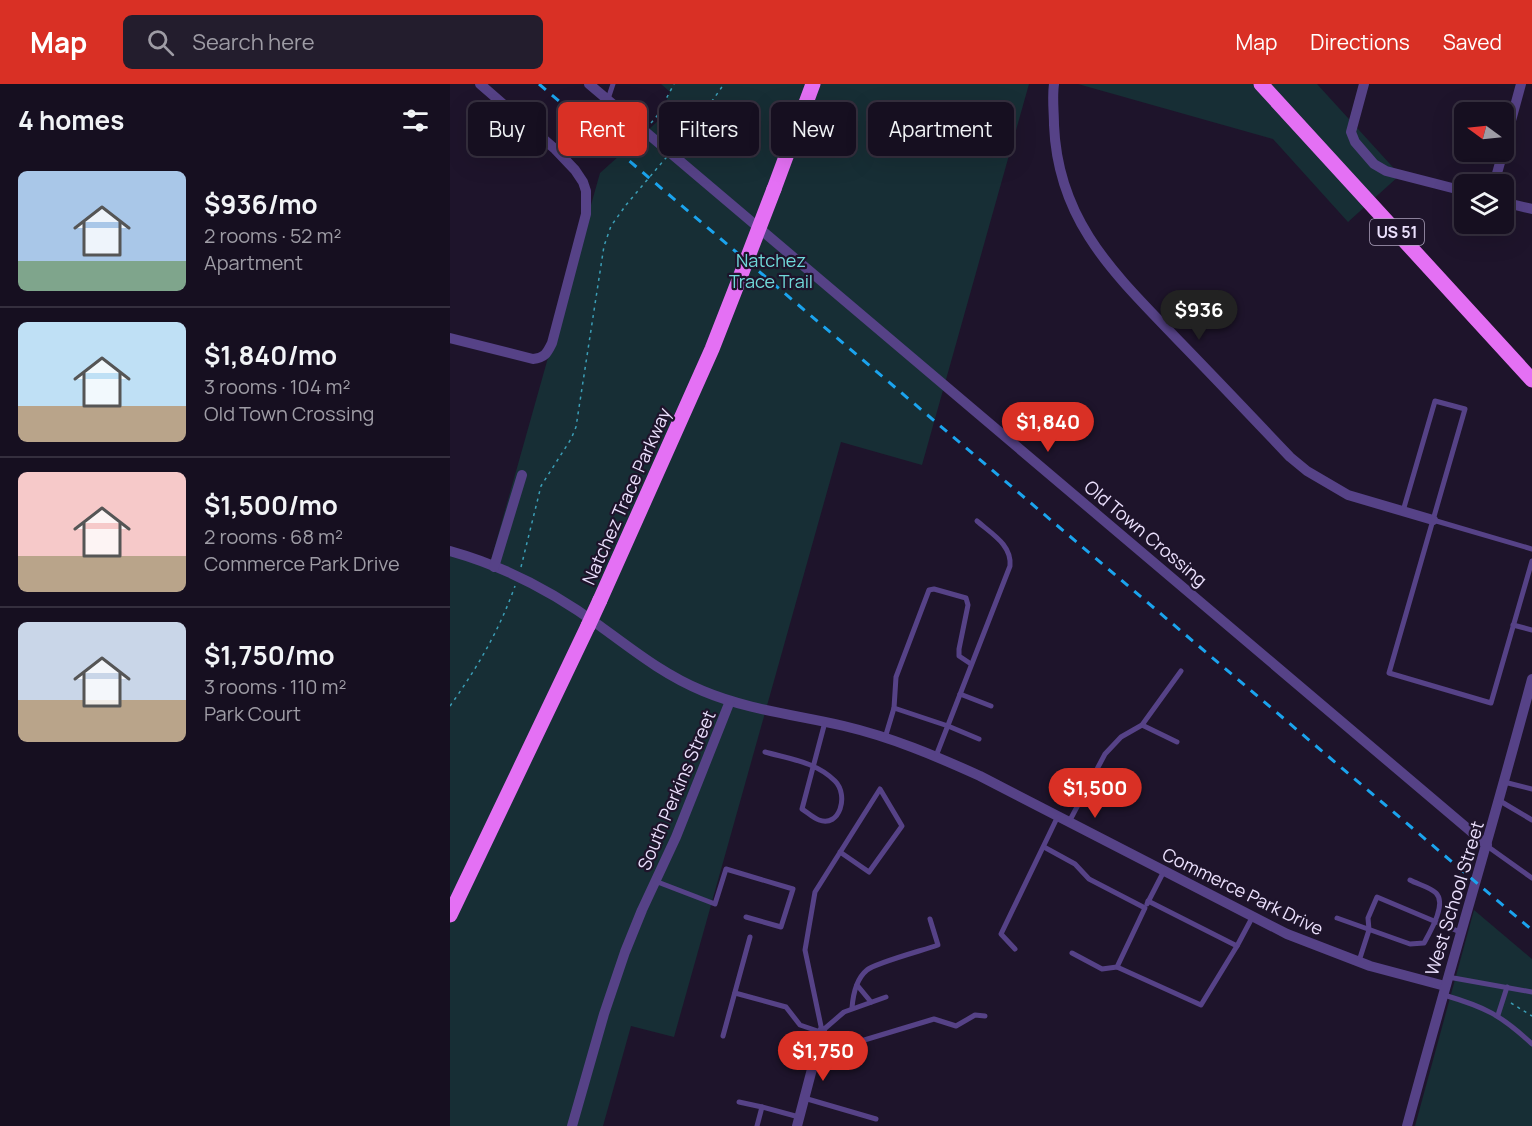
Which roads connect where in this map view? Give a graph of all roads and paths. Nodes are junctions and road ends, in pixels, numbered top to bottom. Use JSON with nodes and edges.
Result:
{"nodes":[{"id":1,"x":480,"y":84,"type":"edge"},
{"id":2,"x":589,"y":84,"type":"edge"},
{"id":3,"x":613,"y":84,"type":"edge"},
{"id":4,"x":674,"y":84,"type":"edge"},
{"id":5,"x":724,"y":84,"type":"edge"},
{"id":6,"x":813,"y":84,"type":"edge"},
{"id":7,"x":1054,"y":84,"type":"edge"},
{"id":8,"x":1261,"y":84,"type":"edge"},
{"id":9,"x":1364,"y":84,"type":"edge"},
{"id":10,"x":1521,"y":84,"type":"edge"},
{"id":11,"x":607,"y":100,"type":"junction"},
{"id":12,"x":609,"y":102,"type":"edge"},
{"id":13,"x":1514,"y":110,"type":"edge"},
{"id":14,"x":647,"y":128,"type":"edge"},
{"id":15,"x":647,"y":134,"type":"edge"},
{"id":16,"x":1454,"y":188,"type":"edge"},
{"id":17,"x":1514,"y":205,"type":"edge"},
{"id":18,"x":1532,"y":209,"type":"edge"},
{"id":19,"x":450,"y":338,"type":"edge"},
{"id":20,"x":1530,"y":372,"type":"edge"},
{"id":21,"x":522,"y":474,"type":"dead end"},
{"id":22,"x":1402,"y":511,"type":"junction"},
{"id":23,"x":1433,"y":520,"type":"junction"},
{"id":24,"x":977,"y":521,"type":"dead end"},
{"id":25,"x":1532,"y":549,"type":"edge"},
{"id":26,"x":450,"y":551,"type":"edge"},
{"id":27,"x":1532,"y":561,"type":"edge"},
{"id":28,"x":494,"y":567,"type":"junction"},
{"id":29,"x":518,"y":577,"type":"junction"},
{"id":30,"x":1514,"y":625,"type":"junction"},
{"id":31,"x":1532,"y":630,"type":"edge"},
{"id":32,"x":971,"y":663,"type":"junction"},
{"id":33,"x":1181,"y":671,"type":"dead end"},
{"id":34,"x":1532,"y":679,"type":"edge"},
{"id":35,"x":960,"y":694,"type":"junction"},
{"id":36,"x":730,"y":701,"type":"junction"},
{"id":37,"x":450,"y":706,"type":"edge"},
{"id":38,"x":991,"y":706,"type":"dead end"},
{"id":39,"x":894,"y":708,"type":"junction"},
{"id":40,"x":825,"y":722,"type":"junction"},
{"id":41,"x":1142,"y":725,"type":"junction"},
{"id":42,"x":948,"y":726,"type":"junction"},
{"id":43,"x":885,"y":738,"type":"junction"},
{"id":44,"x":979,"y":739,"type":"dead end"},
{"id":45,"x":1177,"y":742,"type":"dead end"},
{"id":46,"x":765,"y":752,"type":"dead end"},
{"id":47,"x":936,"y":756,"type":"junction"},
{"id":48,"x":814,"y":765,"type":"junction"},
{"id":49,"x":1504,"y":782,"type":"junction"},
{"id":50,"x":1532,"y":789,"type":"edge"},
{"id":51,"x":1500,"y":801,"type":"junction"},
{"id":52,"x":1059,"y":816,"type":"junction"},
{"id":53,"x":1532,"y":820,"type":"edge"},
{"id":54,"x":1069,"y":822,"type":"junction"},
{"id":55,"x":1487,"y":845,"type":"junction"},
{"id":56,"x":1044,"y":847,"type":"junction"},
{"id":57,"x":840,"y":852,"type":"junction"},
{"id":58,"x":1164,"y":871,"type":"junction"},
{"id":59,"x":1532,"y":878,"type":"edge"},
{"id":60,"x":1410,"y":880,"type":"dead end"},
{"id":61,"x":656,"y":881,"type":"junction"},
{"id":62,"x":1148,"y":901,"type":"junction"},
{"id":63,"x":1145,"y":908,"type":"junction"},
{"id":64,"x":450,"y":915,"type":"edge"},
{"id":65,"x":1253,"y":916,"type":"junction"},
{"id":66,"x":746,"y":917,"type":"dead end"},
{"id":67,"x":1337,"y":918,"type":"dead end"},
{"id":68,"x":930,"y":919,"type":"dead end"},
{"id":69,"x":1435,"y":922,"type":"junction"},
{"id":70,"x":1369,"y":930,"type":"junction"},
{"id":71,"x":1460,"y":932,"type":"junction"},
{"id":72,"x":750,"y":937,"type":"dead end"},
{"id":73,"x":1237,"y":946,"type":"junction"},
{"id":74,"x":1014,"y":949,"type":"dead end"},
{"id":75,"x":1072,"y":953,"type":"dead end"},
{"id":76,"x":1358,"y":962,"type":"junction"},
{"id":77,"x":1117,"y":967,"type":"junction"},
{"id":78,"x":857,"y":985,"type":"junction"},
{"id":79,"x":1445,"y":986,"type":"junction"},
{"id":80,"x":1507,"y":987,"type":"junction"},
{"id":81,"x":1532,"y":992,"type":"edge"},
{"id":82,"x":735,"y":993,"type":"junction"},
{"id":83,"x":1512,"y":996,"type":"dead end"},
{"id":84,"x":886,"y":998,"type":"dead end"},
{"id":85,"x":871,"y":1002,"type":"junction"},
{"id":86,"x":1510,"y":1002,"type":"junction"},
{"id":87,"x":852,"y":1008,"type":"junction"},
{"id":88,"x":1508,"y":1009,"type":"dead end"},
{"id":89,"x":1498,"y":1015,"type":"junction"},
{"id":90,"x":985,"y":1016,"type":"dead end"},
{"id":91,"x":1532,"y":1016,"type":"edge"},
{"id":92,"x":822,"y":1031,"type":"junction"},
{"id":93,"x":723,"y":1036,"type":"dead end"},
{"id":94,"x":1532,"y":1044,"type":"edge"},
{"id":95,"x":804,"y":1098,"type":"junction"},
{"id":96,"x":739,"y":1102,"type":"dead end"},
{"id":97,"x":762,"y":1107,"type":"junction"},
{"id":98,"x":876,"y":1119,"type":"dead end"},
{"id":99,"x":798,"y":1121,"type":"edge"},
{"id":100,"x":572,"y":1126,"type":"edge"},
{"id":101,"x":757,"y":1126,"type":"edge"},
{"id":102,"x":1407,"y":1126,"type":"edge"}],
"edges":[{"from":1,"to":19,"type":"street"},
{"from":2,"to":11,"type":"street","name":"Old Town Crossing"},
{"from":3,"to":11,"type":"lane"},
{"from":4,"to":14,"type":"path"},
{"from":5,"to":29,"type":"path","bridge":true},
{"from":6,"to":64,"type":"main road","name":"Natchez Trace Parkway","bridge":true},
{"from":7,"to":22,"type":"street"},
{"from":8,"to":20,"type":"main road","number":"US 51"},
{"from":9,"to":16,"type":"street"},
{"from":10,"to":13,"type":"street"},
{"from":11,"to":12,"type":"street","name":"Old Town Crossing"},
{"from":15,"to":55,"type":"street","name":"Old Town Crossing"},
{"from":17,"to":18,"type":"street"},
{"from":21,"to":28,"type":"street"},
{"from":22,"to":23,"type":"street"},
{"from":22,"to":23,"type":"lane"},
{"from":23,"to":25,"type":"lane"},
{"from":23,"to":30,"type":"lane"},
{"from":24,"to":32,"type":"lane"},
{"from":26,"to":28,"type":"street","name":"South Perkins Street"},
{"from":27,"to":30,"type":"lane"},
{"from":28,"to":29,"type":"street","name":"South Perkins Street"},
{"from":29,"to":36,"type":"street","name":"South Perkins Street"},
{"from":29,"to":37,"type":"path"},
{"from":30,"to":31,"type":"lane"},
{"from":32,"to":35,"type":"lane"},
{"from":32,"to":39,"type":"lane"},
{"from":33,"to":41,"type":"lane"},
{"from":34,"to":49,"type":"street","name":"West School Street"},
{"from":35,"to":38,"type":"lane"},
{"from":35,"to":42,"type":"lane"},
{"from":36,"to":40,"type":"street","name":"Commerce Park Drive"},
{"from":36,"to":61,"type":"street","name":"South Perkins Street"},
{"from":39,"to":42,"type":"lane"},
{"from":39,"to":43,"type":"lane"},
{"from":40,"to":43,"type":"street","name":"Commerce Park Drive"},
{"from":40,"to":48,"type":"lane"},
{"from":41,"to":45,"type":"lane"},
{"from":41,"to":54,"type":"lane"},
{"from":42,"to":44,"type":"lane"},
{"from":42,"to":47,"type":"lane"},
{"from":43,"to":47,"type":"street","name":"Commerce Park Drive"},
{"from":46,"to":48,"type":"lane"},
{"from":47,"to":52,"type":"street","name":"Commerce Park Drive"},
{"from":48,"to":48,"type":"lane"},
{"from":49,"to":50,"type":"lane"},
{"from":49,"to":51,"type":"street","name":"West School Street"},
{"from":51,"to":53,"type":"lane"},
{"from":51,"to":55,"type":"street","name":"West School Street"},
{"from":52,"to":54,"type":"street","name":"Commerce Park Drive"},
{"from":52,"to":56,"type":"lane"},
{"from":54,"to":58,"type":"street","name":"Commerce Park Drive"},
{"from":55,"to":59,"type":"lane"},
{"from":55,"to":71,"type":"street","name":"West School Street"},
{"from":56,"to":63,"type":"lane"},
{"from":56,"to":74,"type":"lane"},
{"from":57,"to":57,"type":"lane"},
{"from":57,"to":92,"type":"lane"},
{"from":58,"to":62,"type":"lane"},
{"from":58,"to":65,"type":"street","name":"Commerce Park Drive"},
{"from":60,"to":69,"type":"lane"},
{"from":61,"to":66,"type":"lane"},
{"from":61,"to":100,"type":"street","name":"South Perkins Street"},
{"from":62,"to":63,"type":"lane"},
{"from":62,"to":73,"type":"lane"},
{"from":63,"to":77,"type":"lane"},
{"from":65,"to":73,"type":"lane"},
{"from":65,"to":76,"type":"street","name":"Commerce Park Drive"},
{"from":67,"to":70,"type":"lane"},
{"from":68,"to":78,"type":"lane"},
{"from":69,"to":70,"type":"lane"},
{"from":69,"to":70,"type":"lane"},
{"from":69,"to":71,"type":"lane"},
{"from":70,"to":76,"type":"lane"},
{"from":71,"to":79,"type":"street","name":"West School Street"},
{"from":72,"to":82,"type":"lane"},
{"from":73,"to":77,"type":"lane"},
{"from":75,"to":77,"type":"lane"},
{"from":76,"to":79,"type":"street","name":"Commerce Park Drive"},
{"from":78,"to":85,"type":"lane"},
{"from":78,"to":87,"type":"lane"},
{"from":79,"to":80,"type":"lane"},
{"from":79,"to":89,"type":"lane"},
{"from":79,"to":102,"type":"street","name":"West School Street"},
{"from":80,"to":81,"type":"lane"},
{"from":80,"to":89,"type":"lane"},
{"from":82,"to":92,"type":"lane"},
{"from":82,"to":93,"type":"lane"},
{"from":83,"to":86,"type":"path"},
{"from":84,"to":85,"type":"lane"},
{"from":85,"to":87,"type":"lane"},
{"from":86,"to":88,"type":"path"},
{"from":86,"to":91,"type":"path"},
{"from":87,"to":92,"type":"lane"},
{"from":89,"to":94,"type":"lane"},
{"from":90,"to":92,"type":"lane"},
{"from":92,"to":95,"type":"street"},
{"from":95,"to":98,"type":"lane"},
{"from":95,"to":99,"type":"street"},
{"from":96,"to":97,"type":"lane"},
{"from":97,"to":99,"type":"lane"},
{"from":97,"to":101,"type":"lane"}]}
